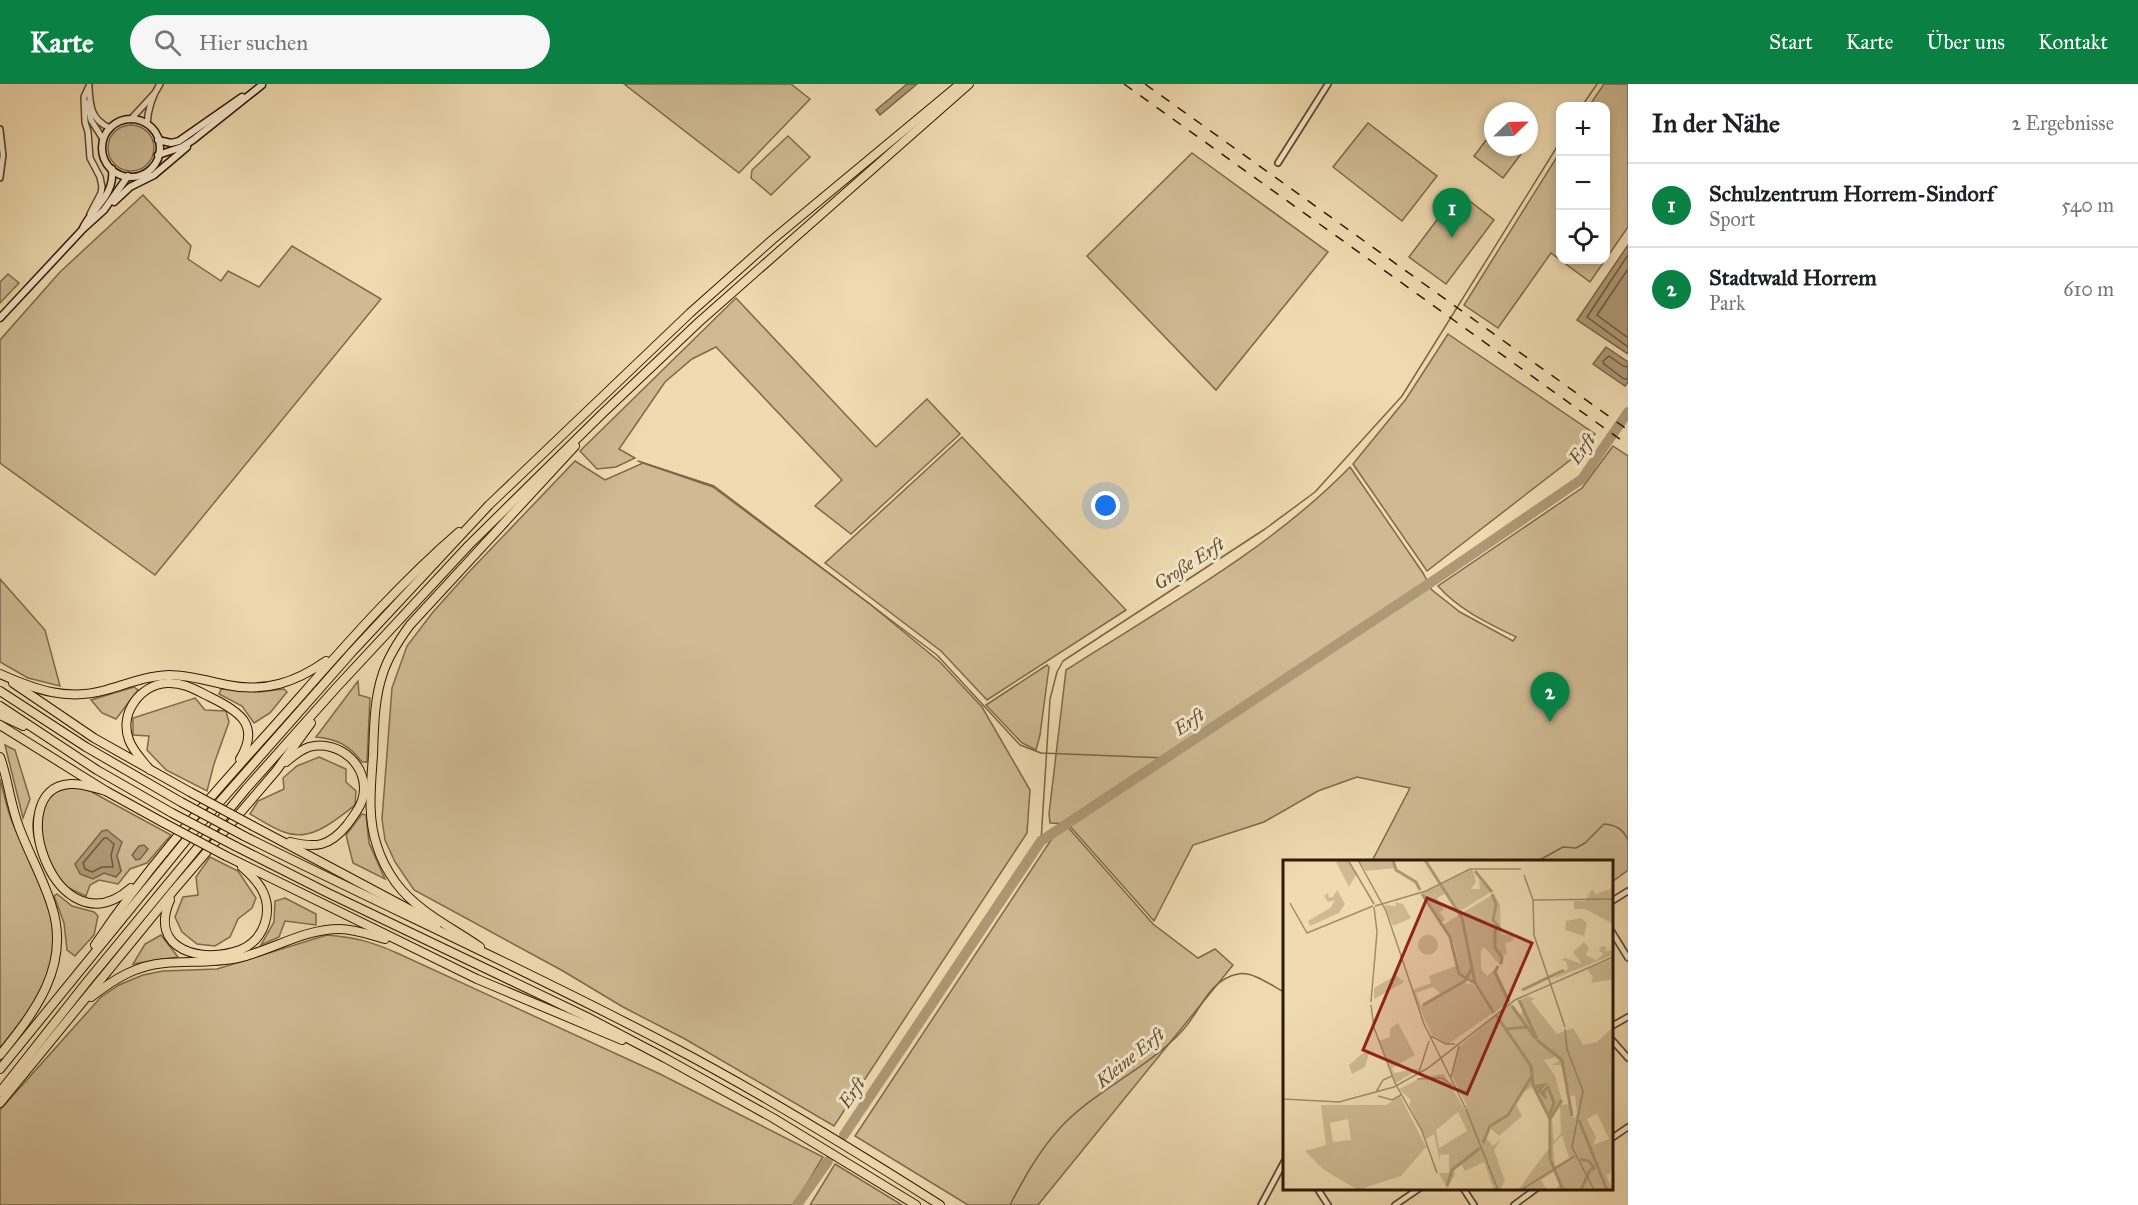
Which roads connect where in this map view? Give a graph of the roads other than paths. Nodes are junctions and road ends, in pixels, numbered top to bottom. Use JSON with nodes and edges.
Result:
{"nodes":[{"id":1,"x":160,"y":84,"type":"edge"},
{"id":2,"x":262,"y":84,"type":"edge"},
{"id":3,"x":960,"y":84,"type":"edge"},
{"id":4,"x":969,"y":84,"type":"edge"},
{"id":5,"x":1328,"y":84,"type":"edge"},
{"id":6,"x":89,"y":85,"type":"edge"},
{"id":7,"x":154,"y":94,"type":"junction"},
{"id":8,"x":131,"y":119,"type":"junction"},
{"id":9,"x":147,"y":124,"type":"junction"},
{"id":10,"x":110,"y":128,"type":"junction"},
{"id":11,"x":0,"y":129,"type":"edge"},
{"id":12,"x":103,"y":139,"type":"junction"},
{"id":13,"x":158,"y":140,"type":"junction"},
{"id":14,"x":193,"y":140,"type":"junction"},
{"id":15,"x":158,"y":155,"type":"junction"},
{"id":16,"x":1278,"y":163,"type":"dead end"},
{"id":17,"x":112,"y":169,"type":"junction"},
{"id":18,"x":128,"y":176,"type":"junction"},
{"id":19,"x":0,"y":178,"type":"edge"},
{"id":20,"x":104,"y":210,"type":"junction"},
{"id":21,"x":87,"y":220,"type":"junction"},
{"id":22,"x":83,"y":229,"type":"junction"},
{"id":23,"x":0,"y":318,"type":"edge"},
{"id":24,"x":603,"y":413,"type":"junction"},
{"id":25,"x":489,"y":505,"type":"junction"},
{"id":26,"x":337,"y":653,"type":"junction"},
{"id":27,"x":0,"y":674,"type":"edge"},
{"id":28,"x":336,"y":688,"type":"junction"},
{"id":29,"x":0,"y":691,"type":"edge"},
{"id":30,"x":0,"y":706,"type":"edge"},
{"id":31,"x":0,"y":715,"type":"edge"},
{"id":32,"x":0,"y":725,"type":"edge"},
{"id":33,"x":36,"y":731,"type":"junction"},
{"id":34,"x":0,"y":757,"type":"edge"},
{"id":35,"x":150,"y":770,"type":"junction"},
{"id":36,"x":233,"y":771,"type":"junction"},
{"id":37,"x":276,"y":771,"type":"junction"},
{"id":38,"x":106,"y":791,"type":"junction"},
{"id":39,"x":29,"y":819,"type":"dead end"},
{"id":40,"x":29,"y":828,"type":"dead end"},
{"id":41,"x":280,"y":839,"type":"junction"},
{"id":42,"x":235,"y":861,"type":"junction"},
{"id":43,"x":141,"y":879,"type":"junction"},
{"id":44,"x":174,"y":890,"type":"junction"},
{"id":45,"x":1628,"y":891,"type":"edge"},
{"id":46,"x":1613,"y":900,"type":"edge"},
{"id":47,"x":1613,"y":935,"type":"edge"},
{"id":48,"x":407,"y":945,"type":"junction"},
{"id":49,"x":478,"y":945,"type":"junction"},
{"id":50,"x":1628,"y":958,"type":"edge"},
{"id":51,"x":498,"y":960,"type":"junction"},
{"id":52,"x":75,"y":976,"type":"junction"},
{"id":53,"x":83,"y":1004,"type":"junction"},
{"id":54,"x":1628,"y":1017,"type":"edge"},
{"id":55,"x":1613,"y":1025,"type":"edge"},
{"id":56,"x":1613,"y":1042,"type":"edge"},
{"id":57,"x":0,"y":1055,"type":"edge"},
{"id":58,"x":665,"y":1058,"type":"junction"},
{"id":59,"x":1628,"y":1058,"type":"edge"},
{"id":60,"x":0,"y":1069,"type":"edge"},
{"id":61,"x":0,"y":1092,"type":"edge"},
{"id":62,"x":0,"y":1103,"type":"edge"},
{"id":63,"x":1628,"y":1127,"type":"edge"},
{"id":64,"x":1613,"y":1137,"type":"edge"},
{"id":65,"x":1283,"y":1164,"type":"edge"},
{"id":66,"x":1318,"y":1190,"type":"edge"},
{"id":67,"x":1417,"y":1190,"type":"edge"},
{"id":68,"x":1464,"y":1190,"type":"edge"},
{"id":69,"x":1535,"y":1190,"type":"edge"},
{"id":70,"x":915,"y":1205,"type":"edge"},
{"id":71,"x":940,"y":1205,"type":"edge"},
{"id":72,"x":1261,"y":1205,"type":"edge"},
{"id":73,"x":1328,"y":1205,"type":"edge"},
{"id":74,"x":1395,"y":1205,"type":"edge"},
{"id":75,"x":1474,"y":1205,"type":"edge"},
{"id":76,"x":1514,"y":1205,"type":"edge"}],
"edges":[{"from":1,"to":7,"type":"street"},
{"from":2,"to":13,"type":"main road"},
{"from":2,"to":14,"type":"main road"},
{"from":3,"to":25,"type":"highway"},
{"from":4,"to":24,"type":"highway"},
{"from":5,"to":16,"type":"street"},
{"from":6,"to":10,"type":"street"},
{"from":6,"to":12,"type":"street"},
{"from":6,"to":21,"type":"street"},
{"from":7,"to":8,"type":"street"},
{"from":7,"to":9,"type":"street"},
{"from":8,"to":9,"type":"main road"},
{"from":8,"to":10,"type":"main road"},
{"from":9,"to":13,"type":"main road"},
{"from":10,"to":12,"type":"main road"},
{"from":11,"to":19,"type":"street"},
{"from":12,"to":17,"type":"main road"},
{"from":13,"to":15,"type":"main road"},
{"from":14,"to":15,"type":"main road"},
{"from":14,"to":20,"type":"main road"},
{"from":15,"to":18,"type":"main road"},
{"from":17,"to":18,"type":"main road"},
{"from":17,"to":21,"type":"main road"},
{"from":18,"to":20,"type":"main road"},
{"from":20,"to":22,"type":"main road"},
{"from":21,"to":22,"type":"main road"},
{"from":22,"to":23,"type":"main road"},
{"from":24,"to":28,"type":"highway"},
{"from":24,"to":49,"type":"highway"},
{"from":25,"to":26,"type":"highway"},
{"from":25,"to":52,"type":"highway"},
{"from":26,"to":27,"type":"highway"},
{"from":26,"to":36,"type":"highway"},
{"from":27,"to":35,"type":"highway"},
{"from":28,"to":37,"type":"highway"},
{"from":28,"to":61,"type":"highway"},
{"from":29,"to":51,"type":"highway","bridge":true},
{"from":30,"to":33,"type":"highway"},
{"from":31,"to":33,"type":"highway"},
{"from":32,"to":38,"type":"highway"},
{"from":33,"to":58,"type":"highway","bridge":true},
{"from":34,"to":57,"type":"highway"},
{"from":35,"to":36,"type":"highway"},
{"from":35,"to":41,"type":"highway","bridge":true},
{"from":36,"to":43,"type":"highway"},
{"from":37,"to":41,"type":"highway"},
{"from":37,"to":44,"type":"highway"},
{"from":38,"to":39,"type":"highway"},
{"from":38,"to":42,"type":"highway","bridge":true},
{"from":40,"to":43,"type":"highway"},
{"from":41,"to":49,"type":"highway"},
{"from":42,"to":44,"type":"highway"},
{"from":42,"to":48,"type":"highway"},
{"from":43,"to":52,"type":"highway"},
{"from":44,"to":53,"type":"highway"},
{"from":45,"to":46,"type":"street"},
{"from":47,"to":50,"type":"street"},
{"from":48,"to":53,"type":"highway"},
{"from":48,"to":58,"type":"highway"},
{"from":49,"to":51,"type":"highway"},
{"from":51,"to":71,"type":"highway"},
{"from":52,"to":60,"type":"highway"},
{"from":53,"to":62,"type":"highway"},
{"from":54,"to":55,"type":"street"},
{"from":56,"to":59,"type":"street"},
{"from":58,"to":70,"type":"highway"},
{"from":63,"to":64,"type":"street"},
{"from":65,"to":72,"type":"street"},
{"from":66,"to":73,"type":"street"},
{"from":67,"to":74,"type":"street"},
{"from":68,"to":75,"type":"street"},
{"from":69,"to":76,"type":"street"}]}
